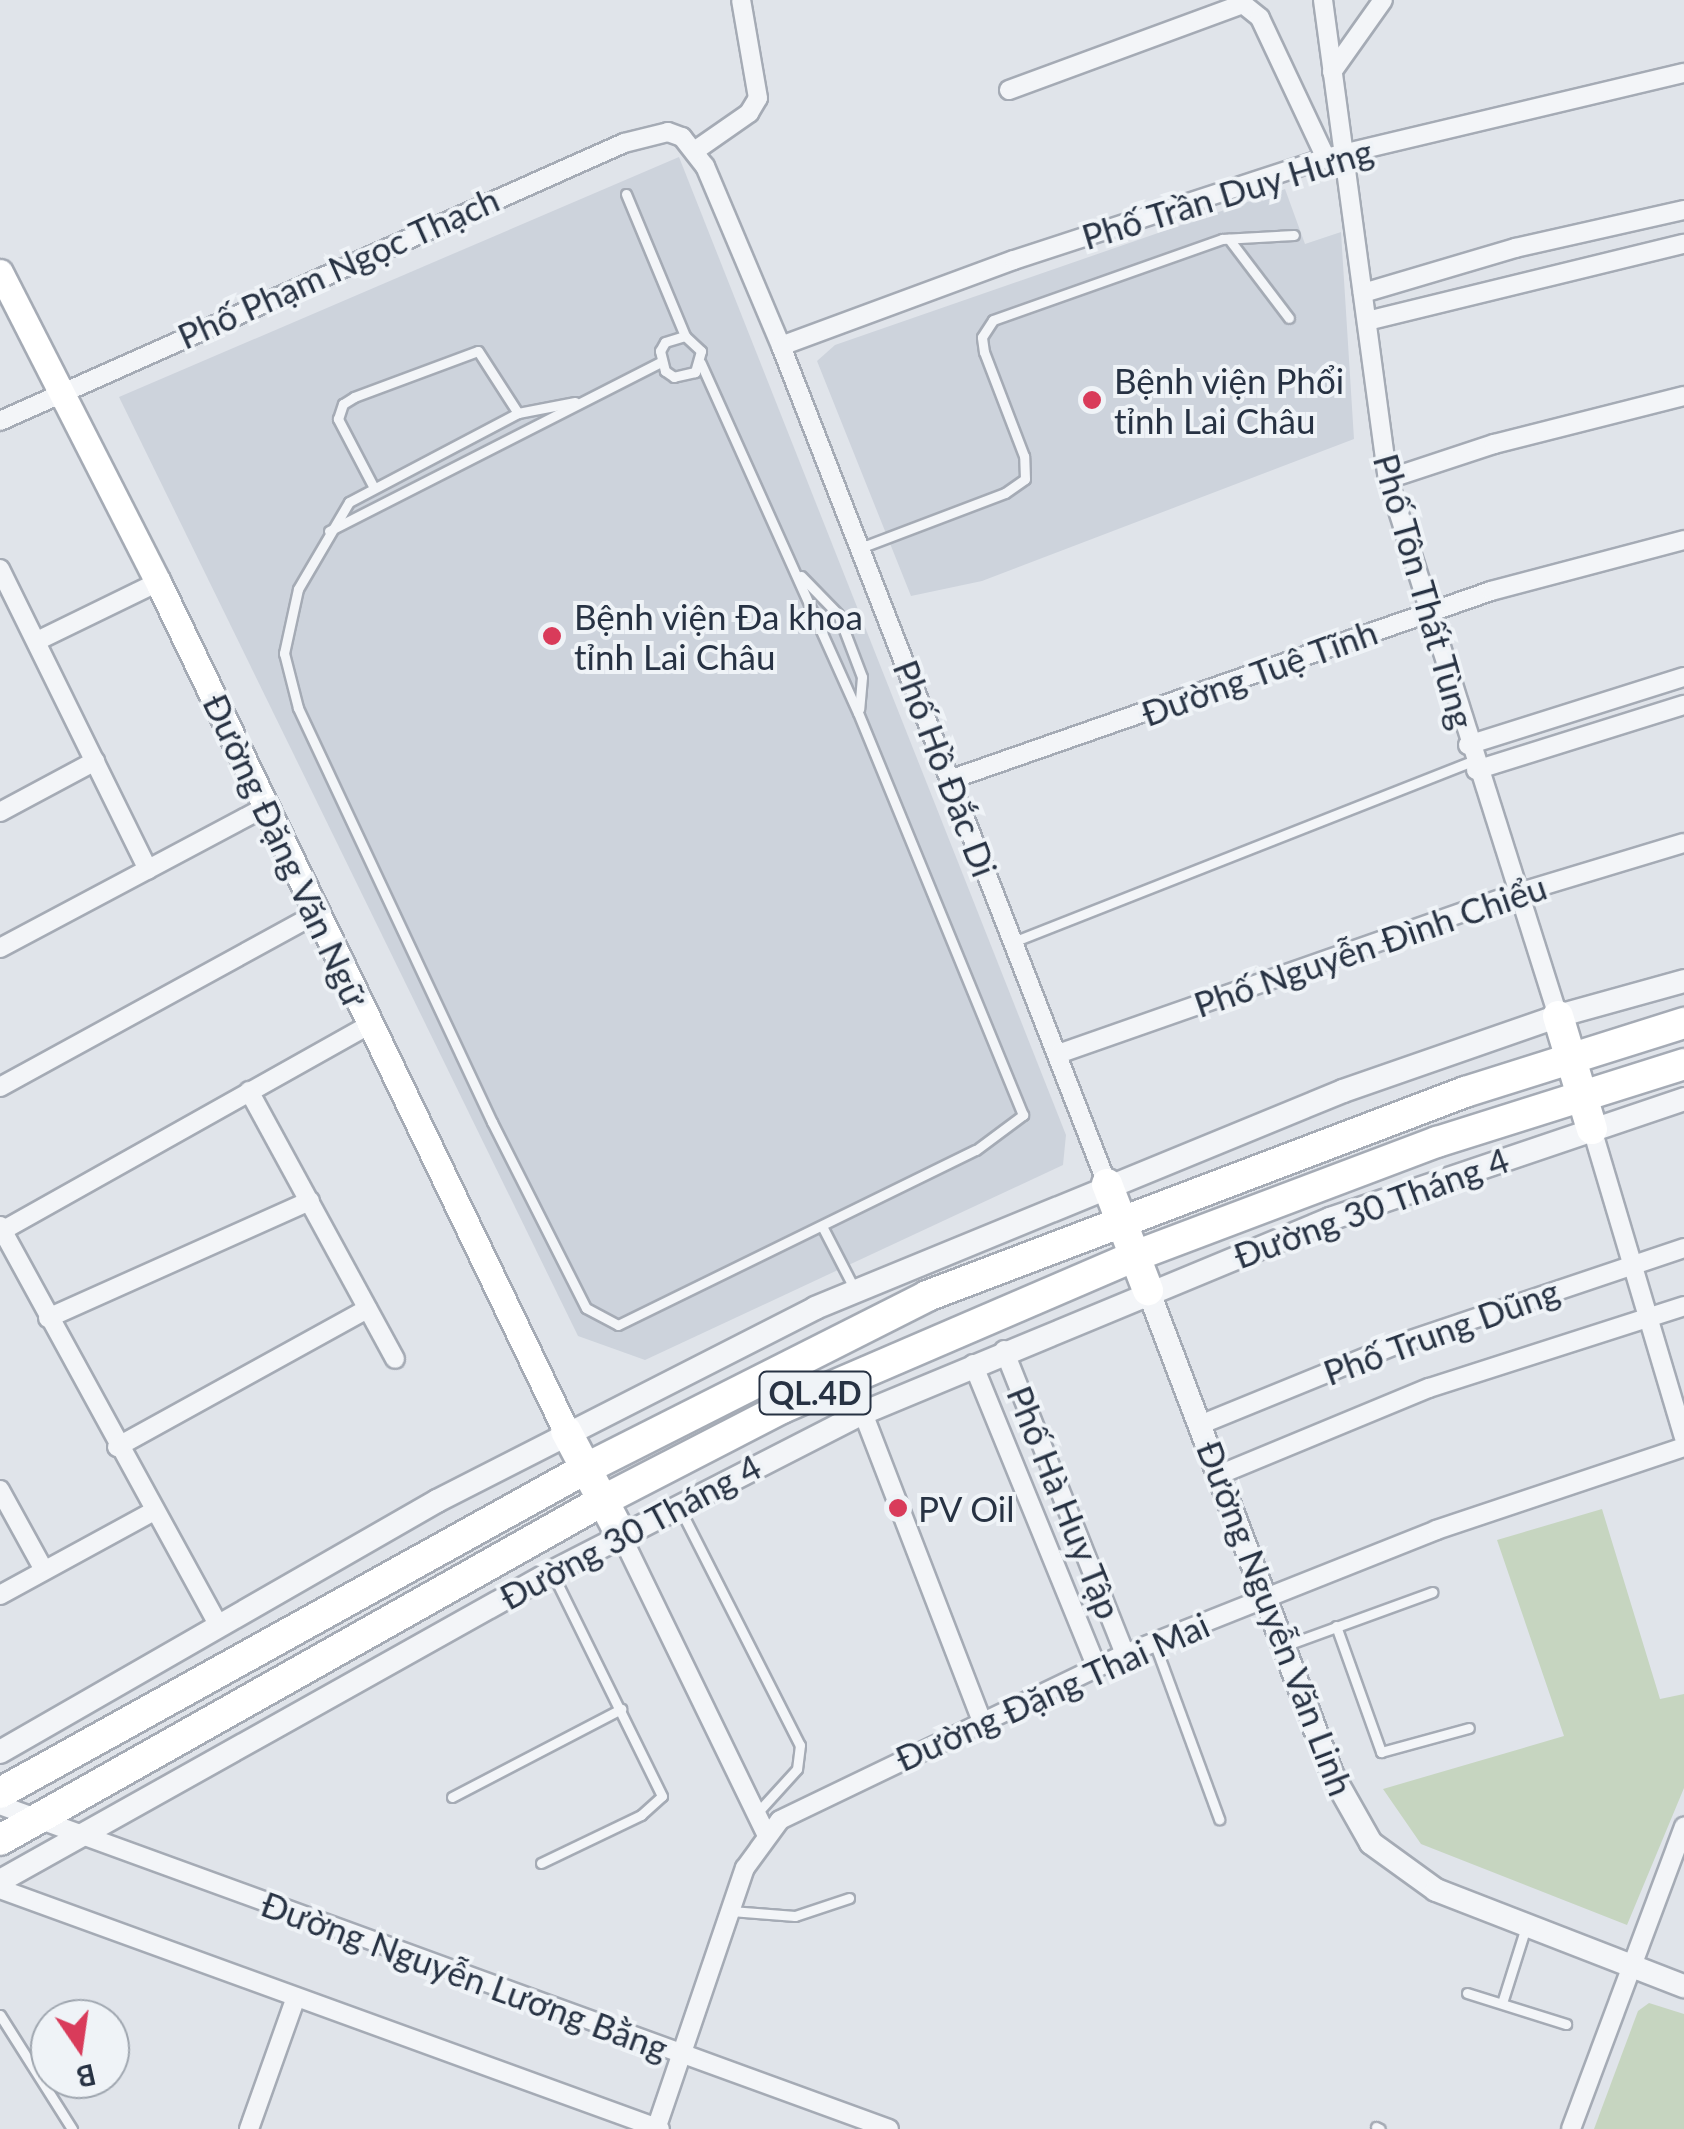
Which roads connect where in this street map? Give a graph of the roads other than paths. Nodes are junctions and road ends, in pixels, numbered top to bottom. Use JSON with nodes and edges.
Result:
{"nodes":[{"id":1,"x":742,"y":0,"type":"edge"},
{"id":2,"x":1323,"y":0,"type":"edge"},
{"id":3,"x":1384,"y":0,"type":"edge"},
{"id":4,"x":1332,"y":72,"type":"junction"},
{"id":5,"x":1684,"y":73,"type":"edge"},
{"id":6,"x":1010,"y":90,"type":"dead end"},
{"id":7,"x":689,"y":143,"type":"junction"},
{"id":8,"x":1345,"y":153,"type":"junction"},
{"id":9,"x":1326,"y":158,"type":"junction"},
{"id":10,"x":626,"y":194,"type":"dead end"},
{"id":11,"x":1684,"y":210,"type":"edge"},
{"id":12,"x":1294,"y":235,"type":"dead end"},
{"id":13,"x":1229,"y":238,"type":"junction"},
{"id":14,"x":1684,"y":244,"type":"edge"},
{"id":15,"x":0,"y":272,"type":"edge"},
{"id":16,"x":1363,"y":292,"type":"junction"},
{"id":17,"x":1289,"y":318,"type":"dead end"},
{"id":18,"x":1366,"y":322,"type":"junction"},
{"id":19,"x":685,"y":336,"type":"junction"},
{"id":20,"x":781,"y":346,"type":"junction"},
{"id":21,"x":660,"y":362,"type":"junction"},
{"id":22,"x":701,"y":363,"type":"junction"},
{"id":23,"x":63,"y":392,"type":"junction"},
{"id":24,"x":1684,"y":396,"type":"edge"},
{"id":25,"x":575,"y":402,"type":"junction"},
{"id":26,"x":518,"y":413,"type":"junction"},
{"id":27,"x":0,"y":421,"type":"edge"},
{"id":28,"x":1388,"y":479,"type":"junction"},
{"id":29,"x":373,"y":486,"type":"junction"},
{"id":30,"x":326,"y":532,"type":"junction"},
{"id":31,"x":1684,"y":540,"type":"edge"},
{"id":32,"x":860,"y":548,"type":"junction"},
{"id":33,"x":0,"y":569,"type":"edge"},
{"id":34,"x":798,"y":574,"type":"junction"},
{"id":35,"x":158,"y":582,"type":"junction"},
{"id":36,"x":1426,"y":612,"type":"junction"},
{"id":37,"x":37,"y":641,"type":"junction"},
{"id":38,"x":1684,"y":676,"type":"edge"},
{"id":39,"x":1684,"y":705,"type":"edge"},
{"id":40,"x":858,"y":714,"type":"junction"},
{"id":41,"x":1472,"y":758,"type":"junction"},
{"id":42,"x":95,"y":762,"type":"junction"},
{"id":43,"x":952,"y":779,"type":"junction"},
{"id":44,"x":268,"y":806,"type":"junction"},
{"id":45,"x":0,"y":812,"type":"edge"},
{"id":46,"x":1684,"y":844,"type":"edge"},
{"id":47,"x":148,"y":870,"type":"junction"},
{"id":48,"x":1518,"y":893,"type":"junction"},
{"id":49,"x":318,"y":914,"type":"junction"},
{"id":50,"x":1013,"y":942,"type":"junction"},
{"id":51,"x":0,"y":948,"type":"edge"},
{"id":52,"x":1684,"y":981,"type":"edge"},
{"id":53,"x":1558,"y":1016,"type":"junction"},
{"id":54,"x":1684,"y":1023,"type":"edge"},
{"id":55,"x":370,"y":1025,"type":"junction"},
{"id":56,"x":1058,"y":1054,"type":"junction"},
{"id":57,"x":1569,"y":1058,"type":"junction"},
{"id":58,"x":1684,"y":1064,"type":"edge"},
{"id":59,"x":0,"y":1087,"type":"edge"},
{"id":60,"x":249,"y":1092,"type":"junction"},
{"id":61,"x":1580,"y":1095,"type":"junction"},
{"id":62,"x":1684,"y":1099,"type":"edge"},
{"id":63,"x":1592,"y":1129,"type":"junction"},
{"id":64,"x":1107,"y":1184,"type":"junction"},
{"id":65,"x":310,"y":1201,"type":"junction"},
{"id":66,"x":1120,"y":1219,"type":"junction"},
{"id":67,"x":822,"y":1226,"type":"junction"},
{"id":68,"x":1,"y":1229,"type":"edge"},
{"id":69,"x":1684,"y":1248,"type":"edge"},
{"id":70,"x":1134,"y":1256,"type":"junction"},
{"id":71,"x":1632,"y":1264,"type":"junction"},
{"id":72,"x":856,"y":1290,"type":"junction"},
{"id":73,"x":1148,"y":1290,"type":"junction"},
{"id":74,"x":1684,"y":1306,"type":"edge"},
{"id":75,"x":367,"y":1309,"type":"junction"},
{"id":76,"x":1648,"y":1316,"type":"junction"},
{"id":77,"x":48,"y":1318,"type":"junction"},
{"id":78,"x":1004,"y":1350,"type":"junction"},
{"id":79,"x":395,"y":1358,"type":"dead end"},
{"id":80,"x":973,"y":1364,"type":"junction"},
{"id":81,"x":862,"y":1412,"type":"junction"},
{"id":82,"x":1202,"y":1424,"type":"junction"},
{"id":83,"x":566,"y":1430,"type":"junction"},
{"id":84,"x":1684,"y":1437,"type":"edge"},
{"id":85,"x":1684,"y":1447,"type":"edge"},
{"id":86,"x":117,"y":1448,"type":"junction"},
{"id":87,"x":585,"y":1469,"type":"junction"},
{"id":88,"x":1221,"y":1474,"type":"junction"},
{"id":89,"x":0,"y":1490,"type":"edge"},
{"id":90,"x":602,"y":1501,"type":"junction"},
{"id":91,"x":678,"y":1504,"type":"junction"},
{"id":92,"x":152,"y":1512,"type":"junction"},
{"id":93,"x":621,"y":1536,"type":"junction"},
{"id":94,"x":44,"y":1570,"type":"junction"},
{"id":95,"x":552,"y":1572,"type":"junction"},
{"id":96,"x":1432,"y":1592,"type":"dead end"},
{"id":97,"x":0,"y":1595,"type":"edge"},
{"id":98,"x":1266,"y":1597,"type":"junction"},
{"id":99,"x":218,"y":1624,"type":"junction"},
{"id":100,"x":1336,"y":1626,"type":"junction"},
{"id":101,"x":1154,"y":1642,"type":"junction"},
{"id":102,"x":1284,"y":1646,"type":"junction"},
{"id":103,"x":1125,"y":1654,"type":"junction"},
{"id":104,"x":1096,"y":1666,"type":"junction"},
{"id":105,"x":621,"y":1709,"type":"junction"},
{"id":106,"x":980,"y":1718,"type":"junction"},
{"id":107,"x":1469,"y":1728,"type":"dead end"},
{"id":108,"x":0,"y":1752,"type":"edge"},
{"id":109,"x":0,"y":1793,"type":"edge"},
{"id":110,"x":452,"y":1798,"type":"dead end"},
{"id":111,"x":0,"y":1805,"type":"edge"},
{"id":112,"x":756,"y":1814,"type":"junction"},
{"id":113,"x":1218,"y":1819,"type":"dead end"},
{"id":114,"x":42,"y":1820,"type":"junction"},
{"id":115,"x":1684,"y":1826,"type":"edge"},
{"id":116,"x":765,"y":1832,"type":"junction"},
{"id":117,"x":86,"y":1836,"type":"junction"},
{"id":118,"x":0,"y":1840,"type":"edge"},
{"id":119,"x":541,"y":1863,"type":"dead end"},
{"id":120,"x":0,"y":1881,"type":"edge"},
{"id":121,"x":0,"y":1889,"type":"edge"},
{"id":122,"x":849,"y":1898,"type":"dead end"},
{"id":123,"x":731,"y":1910,"type":"junction"},
{"id":124,"x":1527,"y":1925,"type":"junction"},
{"id":125,"x":1632,"y":1964,"type":"junction"},
{"id":126,"x":1684,"y":1986,"type":"edge"},
{"id":127,"x":1466,"y":1993,"type":"dead end"},
{"id":128,"x":296,"y":1996,"type":"junction"},
{"id":129,"x":1502,"y":2003,"type":"junction"},
{"id":130,"x":0,"y":2014,"type":"edge"},
{"id":131,"x":1566,"y":2024,"type":"dead end"},
{"id":132,"x":681,"y":2053,"type":"junction"},
{"id":133,"x":72,"y":2129,"type":"edge"},
{"id":134,"x":249,"y":2129,"type":"edge"},
{"id":135,"x":658,"y":2129,"type":"edge"},
{"id":136,"x":889,"y":2129,"type":"edge"},
{"id":137,"x":1572,"y":2129,"type":"edge"}],
"edges":[{"from":1,"to":7,"type":"street"},
{"from":2,"to":4,"type":"street","name":"Phố Tôn Thất Tùng"},
{"from":3,"to":4,"type":"street"},
{"from":4,"to":8,"type":"street","name":"Phố Tôn Thất Tùng"},
{"from":5,"to":8,"type":"street","name":"Phố Trần Duy Hưng"},
{"from":6,"to":9,"type":"street"},
{"from":7,"to":20,"type":"street","name":"Phố Hồ Đắc Di"},
{"from":7,"to":23,"type":"street","name":"Phố Phạm Ngọc Thạch"},
{"from":8,"to":9,"type":"street","name":"Phố Trần Duy Hưng"},
{"from":8,"to":16,"type":"street","name":"Phố Tôn Thất Tùng"},
{"from":9,"to":20,"type":"street","name":"Phố Trần Duy Hưng"},
{"from":10,"to":19,"type":"lane"},
{"from":11,"to":16,"type":"street"},
{"from":12,"to":13,"type":"lane"},
{"from":13,"to":17,"type":"lane"},
{"from":13,"to":32,"type":"lane"},
{"from":14,"to":18,"type":"street"},
{"from":15,"to":23,"type":"main road","name":"Đường Đặng Văn Ngữ"},
{"from":16,"to":18,"type":"street","name":"Phố Tôn Thất Tùng"},
{"from":18,"to":28,"type":"street","name":"Phố Tôn Thất Tùng"},
{"from":19,"to":21,"type":"lane"},
{"from":19,"to":22,"type":"lane"},
{"from":20,"to":32,"type":"street","name":"Phố Hồ Đắc Di"},
{"from":21,"to":22,"type":"lane"},
{"from":21,"to":25,"type":"lane"},
{"from":22,"to":34,"type":"lane"},
{"from":23,"to":27,"type":"street","name":"Phố Phạm Ngọc Thạch"},
{"from":23,"to":35,"type":"main road","name":"Đường Đặng Văn Ngữ"},
{"from":24,"to":28,"type":"street"},
{"from":25,"to":26,"type":"lane"},
{"from":25,"to":30,"type":"lane"},
{"from":26,"to":29,"type":"lane"},
{"from":26,"to":29,"type":"lane"},
{"from":28,"to":36,"type":"street","name":"Phố Tôn Thất Tùng"},
{"from":29,"to":30,"type":"lane"},
{"from":30,"to":67,"type":"lane"},
{"from":31,"to":36,"type":"street","name":"Đường Tuệ Tĩnh"},
{"from":32,"to":43,"type":"street","name":"Phố Hồ Đắc Di"},
{"from":33,"to":37,"type":"street"},
{"from":34,"to":40,"type":"lane"},
{"from":34,"to":40,"type":"lane"},
{"from":35,"to":37,"type":"street"},
{"from":35,"to":44,"type":"main road","name":"Đường Đặng Văn Ngữ"},
{"from":36,"to":41,"type":"street","name":"Phố Tôn Thất Tùng"},
{"from":36,"to":43,"type":"street","name":"Đường Tuệ Tĩnh"},
{"from":37,"to":42,"type":"street"},
{"from":38,"to":41,"type":"street"},
{"from":39,"to":41,"type":"street"},
{"from":40,"to":67,"type":"lane"},
{"from":41,"to":48,"type":"street","name":"Phố Tôn Thất Tùng"},
{"from":41,"to":50,"type":"lane"},
{"from":42,"to":45,"type":"street"},
{"from":42,"to":47,"type":"street"},
{"from":43,"to":50,"type":"street","name":"Phố Hồ Đắc Di"},
{"from":44,"to":47,"type":"street"},
{"from":44,"to":49,"type":"main road","name":"Đường Đặng Văn Ngữ"},
{"from":46,"to":48,"type":"street","name":"Phố Nguyễn Đình Chiểu"},
{"from":47,"to":51,"type":"street"},
{"from":48,"to":53,"type":"street","name":"Phố Tôn Thất Tùng"},
{"from":48,"to":56,"type":"street","name":"Phố Nguyễn Đình Chiểu"},
{"from":49,"to":55,"type":"main road","name":"Đường Đặng Văn Ngữ"},
{"from":49,"to":59,"type":"street"},
{"from":50,"to":56,"type":"street","name":"Phố Hồ Đắc Di"},
{"from":52,"to":53,"type":"street","number":"QL.4D"},
{"from":53,"to":57,"type":"highway"},
{"from":53,"to":64,"type":"street","number":"QL.4D"},
{"from":54,"to":57,"type":"highway","number":"QL.4D"},
{"from":55,"to":60,"type":"street"},
{"from":55,"to":83,"type":"main road","name":"Đường Đặng Văn Ngữ"},
{"from":56,"to":64,"type":"street","name":"Phố Hồ Đắc Di"},
{"from":57,"to":61,"type":"highway"},
{"from":57,"to":66,"type":"highway","number":"QL.4D"},
{"from":58,"to":61,"type":"highway","name":"Đường 30 Tháng 4","number":"QL.4D"},
{"from":60,"to":65,"type":"street"},
{"from":60,"to":68,"type":"street"},
{"from":61,"to":63,"type":"highway"},
{"from":61,"to":70,"type":"highway","name":"Đường 30 Tháng 4","number":"QL.4D"},
{"from":62,"to":63,"type":"street","name":"Đường 30 Tháng 4","number":"QL.4D"},
{"from":63,"to":71,"type":"street"},
{"from":63,"to":73,"type":"street","name":"Đường 30 Tháng 4","number":"QL.4D"},
{"from":64,"to":66,"type":"highway"},
{"from":64,"to":72,"type":"street","number":"QL.4D"},
{"from":65,"to":75,"type":"street"},
{"from":65,"to":77,"type":"street"},
{"from":66,"to":70,"type":"highway"},
{"from":66,"to":87,"type":"highway","number":"QL.4D"},
{"from":67,"to":72,"type":"lane"},
{"from":68,"to":77,"type":"street"},
{"from":69,"to":71,"type":"street","name":"Phố Trung Dũng"},
{"from":70,"to":73,"type":"highway"},
{"from":70,"to":90,"type":"highway","name":"Đường 30 Tháng 4","number":"QL.4D"},
{"from":71,"to":76,"type":"street"},
{"from":71,"to":82,"type":"street","name":"Phố Trung Dũng"},
{"from":72,"to":83,"type":"street","number":"QL.4D"},
{"from":73,"to":78,"type":"street","name":"Đường 30 Tháng 4","number":"QL.4D"},
{"from":73,"to":82,"type":"street","name":"Đường Nguyễn Văn Linh"},
{"from":74,"to":76,"type":"street","name":"Phố Trung Dũng"},
{"from":75,"to":79,"type":"street"},
{"from":75,"to":86,"type":"street"},
{"from":76,"to":84,"type":"street"},
{"from":76,"to":88,"type":"street","name":"Phố Trung Dũng"},
{"from":77,"to":86,"type":"street"},
{"from":78,"to":80,"type":"street","name":"Đường 30 Tháng 4","number":"QL.4D"},
{"from":78,"to":103,"type":"street","name":"Phố Hà Huy Tập"},
{"from":80,"to":81,"type":"street","name":"Đường 30 Tháng 4","number":"QL.4D"},
{"from":80,"to":104,"type":"street","name":"Phố Hà Huy Tập"},
{"from":81,"to":91,"type":"street","name":"Đường 30 Tháng 4","number":"QL.4D"},
{"from":81,"to":106,"type":"street"},
{"from":82,"to":88,"type":"street","name":"Đường Nguyễn Văn Linh"},
{"from":83,"to":87,"type":"highway"},
{"from":83,"to":99,"type":"street","number":"QL.4D"},
{"from":85,"to":98,"type":"street","name":"Đường Đặng Thai Mai"},
{"from":86,"to":92,"type":"street"},
{"from":87,"to":90,"type":"highway"},
{"from":87,"to":109,"type":"highway","number":"QL.4D"},
{"from":88,"to":98,"type":"street","name":"Đường Nguyễn Văn Linh"},
{"from":89,"to":94,"type":"street"},
{"from":90,"to":93,"type":"highway"},
{"from":90,"to":114,"type":"highway","name":"Đường 30 Tháng 4","number":"QL.4D"},
{"from":91,"to":93,"type":"street","name":"Đường 30 Tháng 4","number":"QL.4D"},
{"from":91,"to":112,"type":"lane"},
{"from":92,"to":94,"type":"street"},
{"from":92,"to":99,"type":"street"},
{"from":93,"to":95,"type":"street","name":"Đường 30 Tháng 4","number":"QL.4D"},
{"from":93,"to":112,"type":"street"},
{"from":94,"to":97,"type":"street"},
{"from":95,"to":105,"type":"lane"},
{"from":95,"to":117,"type":"street","name":"Đường 30 Tháng 4","number":"QL.4D"},
{"from":96,"to":100,"type":"lane"},
{"from":98,"to":101,"type":"street","name":"Đường Đặng Thai Mai"},
{"from":98,"to":102,"type":"street","name":"Đường Nguyễn Văn Linh"},
{"from":99,"to":108,"type":"street","number":"QL.4D"},
{"from":100,"to":102,"type":"lane"},
{"from":100,"to":107,"type":"lane"},
{"from":101,"to":103,"type":"street","name":"Đường Đặng Thai Mai"},
{"from":101,"to":113,"type":"lane"},
{"from":102,"to":124,"type":"street","name":"Đường Nguyễn Văn Linh"},
{"from":103,"to":104,"type":"street","name":"Đường Đặng Thai Mai"},
{"from":104,"to":106,"type":"street","name":"Đường Đặng Thai Mai"},
{"from":105,"to":110,"type":"lane"},
{"from":105,"to":119,"type":"lane"},
{"from":106,"to":116,"type":"street","name":"Đường Đặng Thai Mai"},
{"from":111,"to":114,"type":"street","name":"Đường Nguyễn Lương Bằng"},
{"from":112,"to":116,"type":"street"},
{"from":114,"to":117,"type":"street","name":"Đường Nguyễn Lương Bằng"},
{"from":114,"to":118,"type":"highway","name":"Đường 30 Tháng 4","number":"QL.4D"},
{"from":115,"to":125,"type":"street"},
{"from":116,"to":123,"type":"street"},
{"from":117,"to":120,"type":"street","name":"Đường 30 Tháng 4","number":"QL.4D"},
{"from":117,"to":132,"type":"street","name":"Đường Nguyễn Lương Bằng"},
{"from":121,"to":128,"type":"street"},
{"from":122,"to":123,"type":"lane"},
{"from":123,"to":132,"type":"street"},
{"from":124,"to":125,"type":"street","name":"Đường Nguyễn Văn Linh"},
{"from":124,"to":129,"type":"lane"},
{"from":125,"to":126,"type":"street","name":"Đường Nguyễn Văn Linh"},
{"from":125,"to":137,"type":"street"},
{"from":127,"to":129,"type":"lane"},
{"from":128,"to":134,"type":"street"},
{"from":128,"to":135,"type":"street"},
{"from":129,"to":131,"type":"lane"},
{"from":130,"to":133,"type":"lane"},
{"from":132,"to":135,"type":"street"},
{"from":132,"to":136,"type":"street","name":"Đường Nguyễn Lương Bằng"}]}
